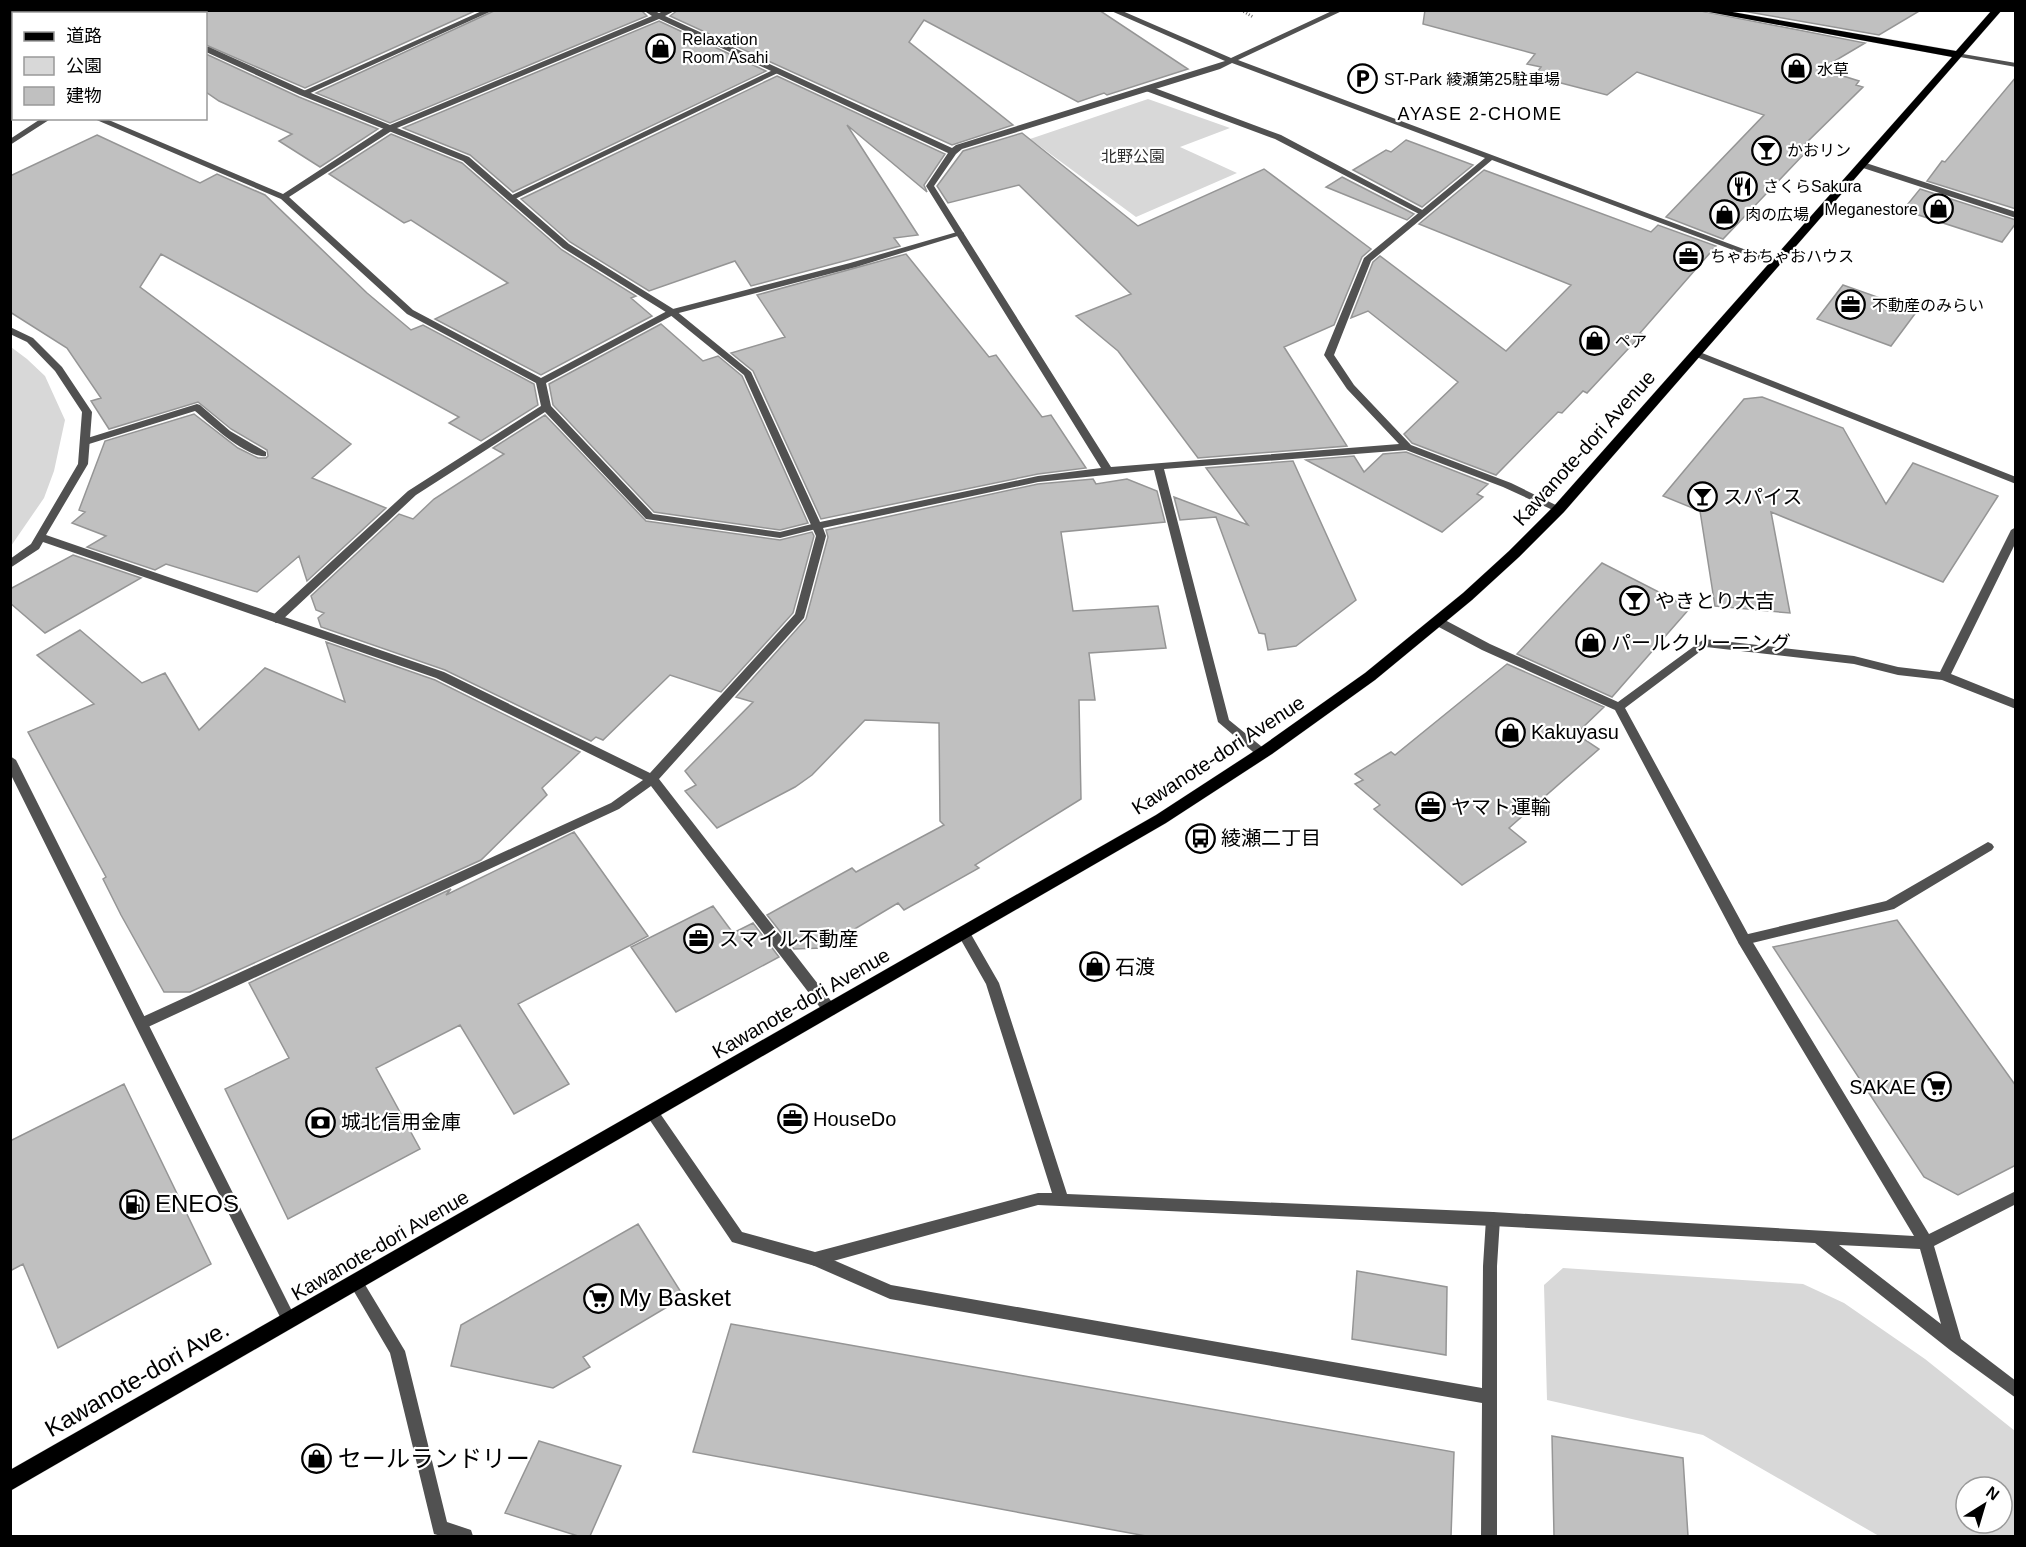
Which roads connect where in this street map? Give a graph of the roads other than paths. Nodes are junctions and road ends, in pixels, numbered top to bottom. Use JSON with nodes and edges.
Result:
{"nodes":[{"id":1,"x":490,"y":10,"type":"edge"},
{"id":2,"x":646,"y":10,"type":"edge"},
{"id":3,"x":673,"y":10,"type":"edge"},
{"id":4,"x":1112,"y":10,"type":"edge"},
{"id":5,"x":1341,"y":10,"type":"edge"},
{"id":6,"x":1998,"y":10,"type":"edge"},
{"id":7,"x":1708,"y":11,"type":"edge"},
{"id":8,"x":658,"y":16,"type":"junction"},
{"id":9,"x":207,"y":49,"type":"edge"},
{"id":10,"x":1960,"y":55,"type":"junction"},
{"id":11,"x":1230,"y":60,"type":"junction"},
{"id":12,"x":2016,"y":66,"type":"edge"},
{"id":13,"x":778,"y":71,"type":"junction"},
{"id":14,"x":1149,"y":89,"type":"junction"},
{"id":15,"x":303,"y":93,"type":"junction"},
{"id":16,"x":45,"y":120,"type":"edge"},
{"id":17,"x":101,"y":120,"type":"edge"},
{"id":18,"x":390,"y":128,"type":"junction"},
{"id":19,"x":10,"y":143,"type":"edge"},
{"id":20,"x":952,"y":152,"type":"junction"},
{"id":21,"x":1490,"y":158,"type":"junction"},
{"id":22,"x":1863,"y":165,"type":"junction"},
{"id":23,"x":284,"y":197,"type":"junction"},
{"id":24,"x":510,"y":198,"type":"junction"},
{"id":25,"x":1424,"y":213,"type":"junction"},
{"id":26,"x":2016,"y":215,"type":"edge"},
{"id":27,"x":960,"y":234,"type":"junction"},
{"id":28,"x":1776,"y":263,"type":"junction"},
{"id":29,"x":672,"y":312,"type":"junction"},
{"id":30,"x":10,"y":330,"type":"edge"},
{"id":31,"x":1697,"y":354,"type":"junction"},
{"id":32,"x":542,"y":382,"type":"junction"},
{"id":33,"x":546,"y":407,"type":"junction"},
{"id":34,"x":85,"y":442,"type":"junction"},
{"id":35,"x":1407,"y":447,"type":"junction"},
{"id":36,"x":262,"y":454,"type":"dead end"},
{"id":37,"x":1158,"y":466,"type":"junction"},
{"id":38,"x":1108,"y":470,"type":"junction"},
{"id":39,"x":2016,"y":481,"type":"edge"},
{"id":40,"x":1559,"y":509,"type":"junction"},
{"id":41,"x":816,"y":526,"type":"junction"},
{"id":42,"x":2016,"y":530,"type":"edge"},
{"id":43,"x":40,"y":537,"type":"junction"},
{"id":44,"x":10,"y":565,"type":"edge"},
{"id":45,"x":276,"y":619,"type":"junction"},
{"id":46,"x":1439,"y":622,"type":"junction"},
{"id":47,"x":1944,"y":676,"type":"junction"},
{"id":48,"x":2016,"y":705,"type":"edge"},
{"id":49,"x":1619,"y":707,"type":"junction"},
{"id":50,"x":1263,"y":754,"type":"junction"},
{"id":51,"x":10,"y":760,"type":"edge"},
{"id":52,"x":652,"y":779,"type":"junction"},
{"id":53,"x":1988,"y":847,"type":"dead end"},
{"id":54,"x":963,"y":933,"type":"junction"},
{"id":55,"x":1744,"y":940,"type":"junction"},
{"id":56,"x":830,"y":1010,"type":"junction"},
{"id":57,"x":143,"y":1023,"type":"junction"},
{"id":58,"x":652,"y":1113,"type":"junction"},
{"id":59,"x":2016,"y":1197,"type":"edge"},
{"id":60,"x":1061,"y":1199,"type":"junction"},
{"id":61,"x":1492,"y":1219,"type":"junction"},
{"id":62,"x":1818,"y":1237,"type":"junction"},
{"id":63,"x":1926,"y":1243,"type":"junction"},
{"id":64,"x":815,"y":1259,"type":"junction"},
{"id":65,"x":356,"y":1282,"type":"junction"},
{"id":66,"x":289,"y":1320,"type":"junction"},
{"id":67,"x":1955,"y":1345,"type":"junction"},
{"id":68,"x":2016,"y":1391,"type":"edge"},
{"id":69,"x":1490,"y":1397,"type":"junction"},
{"id":70,"x":10,"y":1481,"type":"edge"},
{"id":71,"x":465,"y":1536,"type":"edge"},
{"id":72,"x":1489,"y":1536,"type":"edge"}],
"edges":[{"from":1,"to":15,"type":"street"},
{"from":2,"to":8,"type":"street"},
{"from":3,"to":8,"type":"street"},
{"from":4,"to":11,"type":"street"},
{"from":5,"to":11,"type":"street"},
{"from":6,"to":10,"type":"main road","name":"Kawanote-dori Avenue"},
{"from":7,"to":10,"type":"main road"},
{"from":8,"to":13,"type":"street"},
{"from":8,"to":18,"type":"street"},
{"from":9,"to":15,"type":"street"},
{"from":10,"to":12,"type":"street"},
{"from":10,"to":22,"type":"main road","name":"Kawanote-dori Avenue"},
{"from":11,"to":14,"type":"street"},
{"from":11,"to":21,"type":"street"},
{"from":13,"to":20,"type":"street"},
{"from":13,"to":24,"type":"street"},
{"from":14,"to":20,"type":"street"},
{"from":14,"to":25,"type":"street"},
{"from":15,"to":18,"type":"street"},
{"from":16,"to":19,"type":"street"},
{"from":17,"to":23,"type":"street"},
{"from":18,"to":23,"type":"street"},
{"from":18,"to":24,"type":"street"},
{"from":20,"to":27,"type":"street"},
{"from":21,"to":25,"type":"street"},
{"from":21,"to":28,"type":"street"},
{"from":22,"to":26,"type":"street"},
{"from":22,"to":28,"type":"main road","name":"Kawanote-dori Avenue"},
{"from":23,"to":32,"type":"street"},
{"from":24,"to":29,"type":"street"},
{"from":25,"to":35,"type":"street"},
{"from":27,"to":29,"type":"street"},
{"from":27,"to":38,"type":"street"},
{"from":28,"to":31,"type":"main road","name":"Kawanote-dori Avenue"},
{"from":29,"to":32,"type":"street"},
{"from":29,"to":41,"type":"street"},
{"from":30,"to":34,"type":"street"},
{"from":31,"to":39,"type":"street"},
{"from":31,"to":40,"type":"main road","name":"Kawanote-dori Avenue"},
{"from":32,"to":33,"type":"street"},
{"from":33,"to":41,"type":"street"},
{"from":33,"to":45,"type":"street"},
{"from":34,"to":36,"type":"street"},
{"from":34,"to":43,"type":"street"},
{"from":35,"to":37,"type":"street"},
{"from":35,"to":40,"type":"street"},
{"from":37,"to":38,"type":"street"},
{"from":37,"to":50,"type":"street"},
{"from":38,"to":41,"type":"street"},
{"from":40,"to":46,"type":"main road","name":"Kawanote-dori Avenue"},
{"from":41,"to":52,"type":"street"},
{"from":42,"to":47,"type":"street"},
{"from":43,"to":44,"type":"street"},
{"from":43,"to":45,"type":"street"},
{"from":45,"to":52,"type":"street"},
{"from":46,"to":49,"type":"street"},
{"from":46,"to":50,"type":"main road","name":"Kawanote-dori Avenue"},
{"from":47,"to":48,"type":"street"},
{"from":47,"to":49,"type":"street"},
{"from":49,"to":55,"type":"street"},
{"from":50,"to":54,"type":"main road","name":"Kawanote-dori Avenue"},
{"from":51,"to":57,"type":"street"},
{"from":52,"to":56,"type":"street"},
{"from":52,"to":57,"type":"street"},
{"from":53,"to":55,"type":"street"},
{"from":54,"to":56,"type":"main road","name":"Kawanote-dori Avenue"},
{"from":54,"to":60,"type":"street"},
{"from":55,"to":63,"type":"street"},
{"from":56,"to":58,"type":"main road","name":"Kawanote-dori Avenue"},
{"from":57,"to":66,"type":"street"},
{"from":58,"to":64,"type":"street"},
{"from":58,"to":65,"type":"main road","name":"Kawanote-dori Avenue"},
{"from":59,"to":63,"type":"street"},
{"from":60,"to":61,"type":"street"},
{"from":60,"to":64,"type":"street"},
{"from":61,"to":62,"type":"street"},
{"from":61,"to":69,"type":"street"},
{"from":62,"to":63,"type":"street"},
{"from":62,"to":67,"type":"street"},
{"from":63,"to":67,"type":"street"},
{"from":64,"to":69,"type":"street"},
{"from":65,"to":66,"type":"main road","name":"Kawanote-dori Avenue"},
{"from":65,"to":71,"type":"street"},
{"from":66,"to":70,"type":"main road","name":"Kawanote-dori Ave."},
{"from":67,"to":68,"type":"street"},
{"from":69,"to":72,"type":"street"}]}
